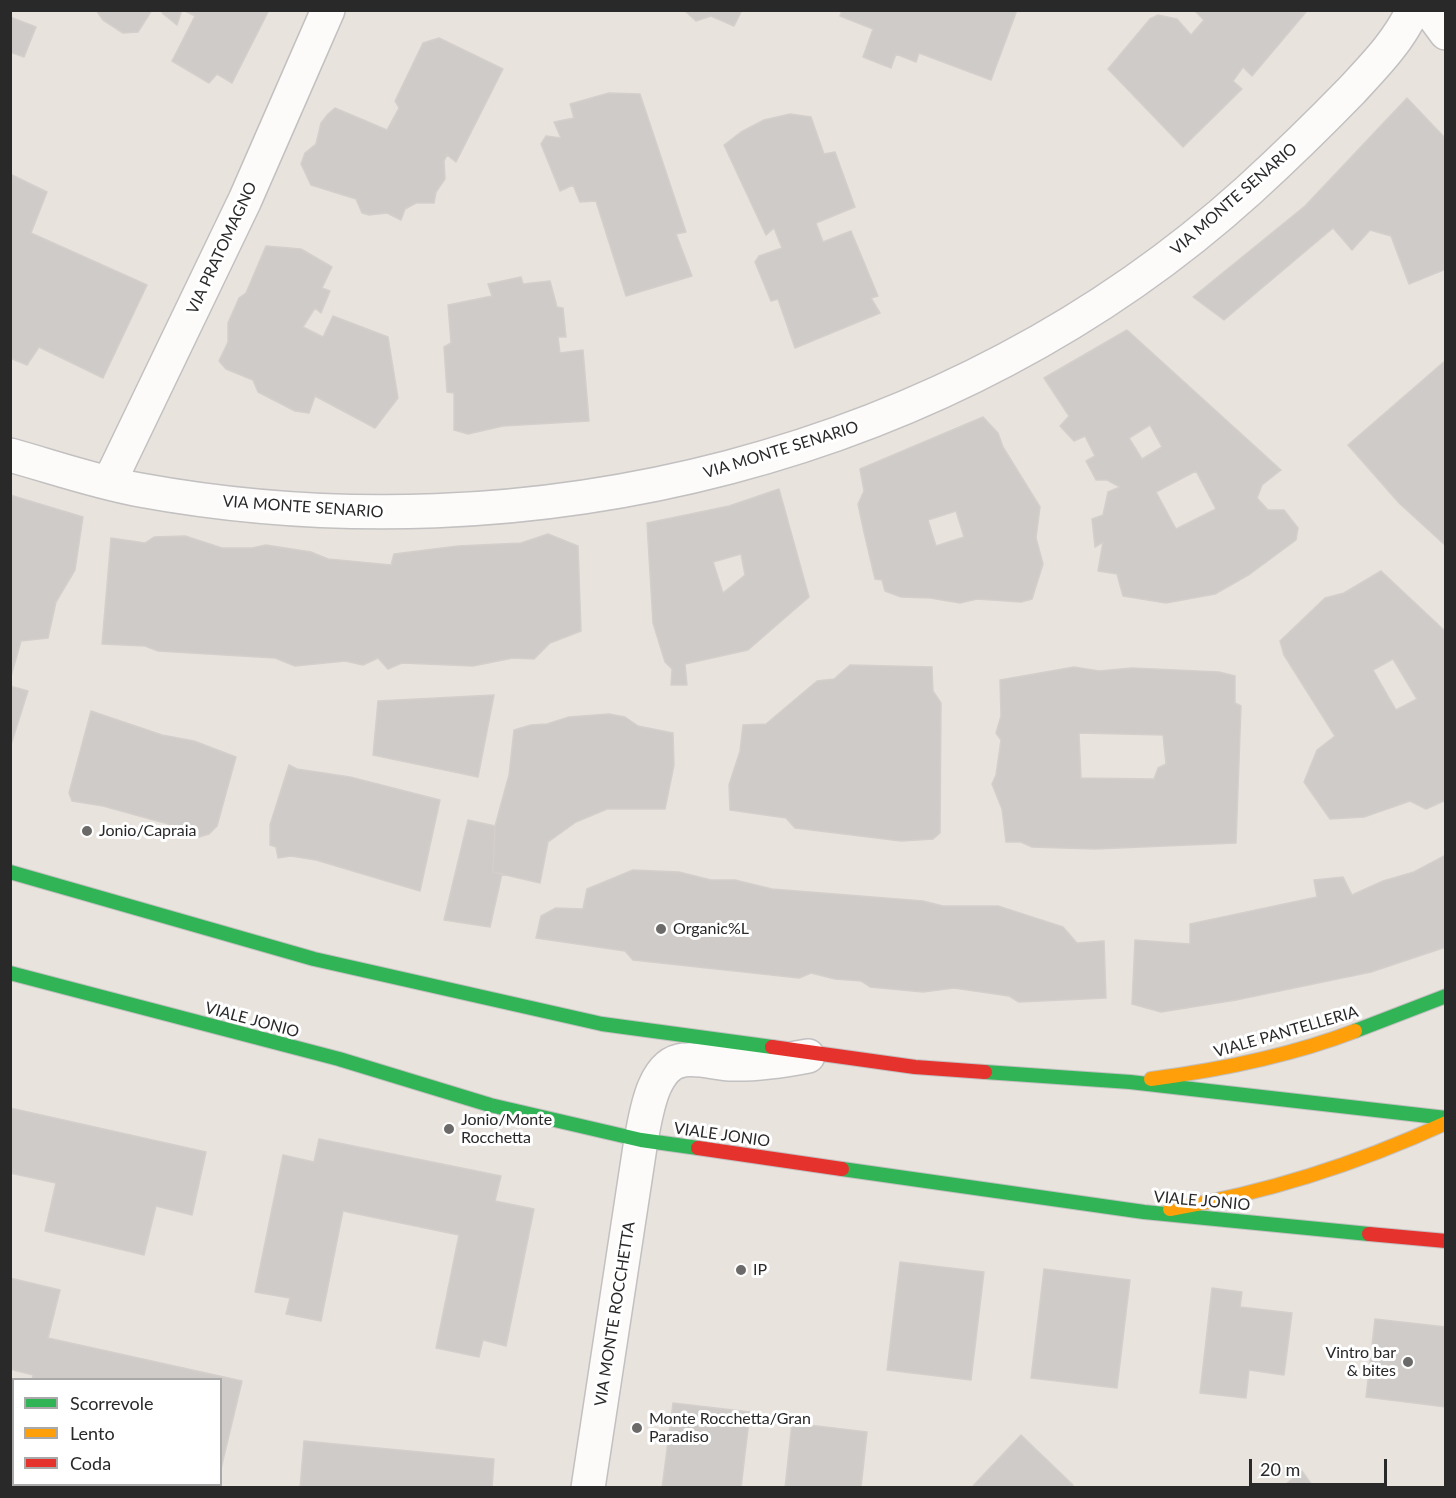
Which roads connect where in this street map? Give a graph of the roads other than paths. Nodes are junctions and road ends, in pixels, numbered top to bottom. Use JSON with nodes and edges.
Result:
{"nodes":[{"id":1,"x":328,"y":10,"type":"edge"},
{"id":2,"x":1413,"y":10,"type":"edge"},
{"id":3,"x":1429,"y":10,"type":"edge"},
{"id":4,"x":1446,"y":33,"type":"edge"},
{"id":5,"x":10,"y":455,"type":"edge"},
{"id":6,"x":109,"y":483,"type":"junction"},
{"id":7,"x":10,"y":872,"type":"edge"},
{"id":8,"x":10,"y":973,"type":"edge"},
{"id":9,"x":1446,"y":996,"type":"edge"},
{"id":10,"x":813,"y":1055,"type":"junction"},
{"id":11,"x":1130,"y":1082,"type":"junction"},
{"id":12,"x":1446,"y":1118,"type":"edge"},
{"id":13,"x":1446,"y":1123,"type":"edge"},
{"id":14,"x":641,"y":1140,"type":"junction"},
{"id":15,"x":1144,"y":1212,"type":"junction"},
{"id":16,"x":1446,"y":1241,"type":"edge"},
{"id":17,"x":588,"y":1488,"type":"edge"}],
"edges":[{"from":1,"to":6,"type":"street","name":"VIA PRATOMAGNO"},
{"from":2,"to":6,"type":"street","name":"VIA MONTE SENARIO"},
{"from":3,"to":4,"type":"street"},
{"from":5,"to":6,"type":"street","name":"VIA MONTE SENARIO"},
{"from":7,"to":10,"type":"main road"},
{"from":8,"to":14,"type":"main road","name":"VIALE JONIO"},
{"from":9,"to":11,"type":"main road","name":"VIALE PANTELLERIA"},
{"from":10,"to":11,"type":"main road"},
{"from":10,"to":14,"type":"street","name":"VIA MONTE ROCCHETTA"},
{"from":11,"to":12,"type":"main road"},
{"from":13,"to":15,"type":"main road"},
{"from":14,"to":15,"type":"main road","name":"VIALE JONIO"},
{"from":14,"to":17,"type":"street","name":"VIA MONTE ROCCHETTA"},
{"from":15,"to":16,"type":"main road","name":"VIALE JONIO"}]}
